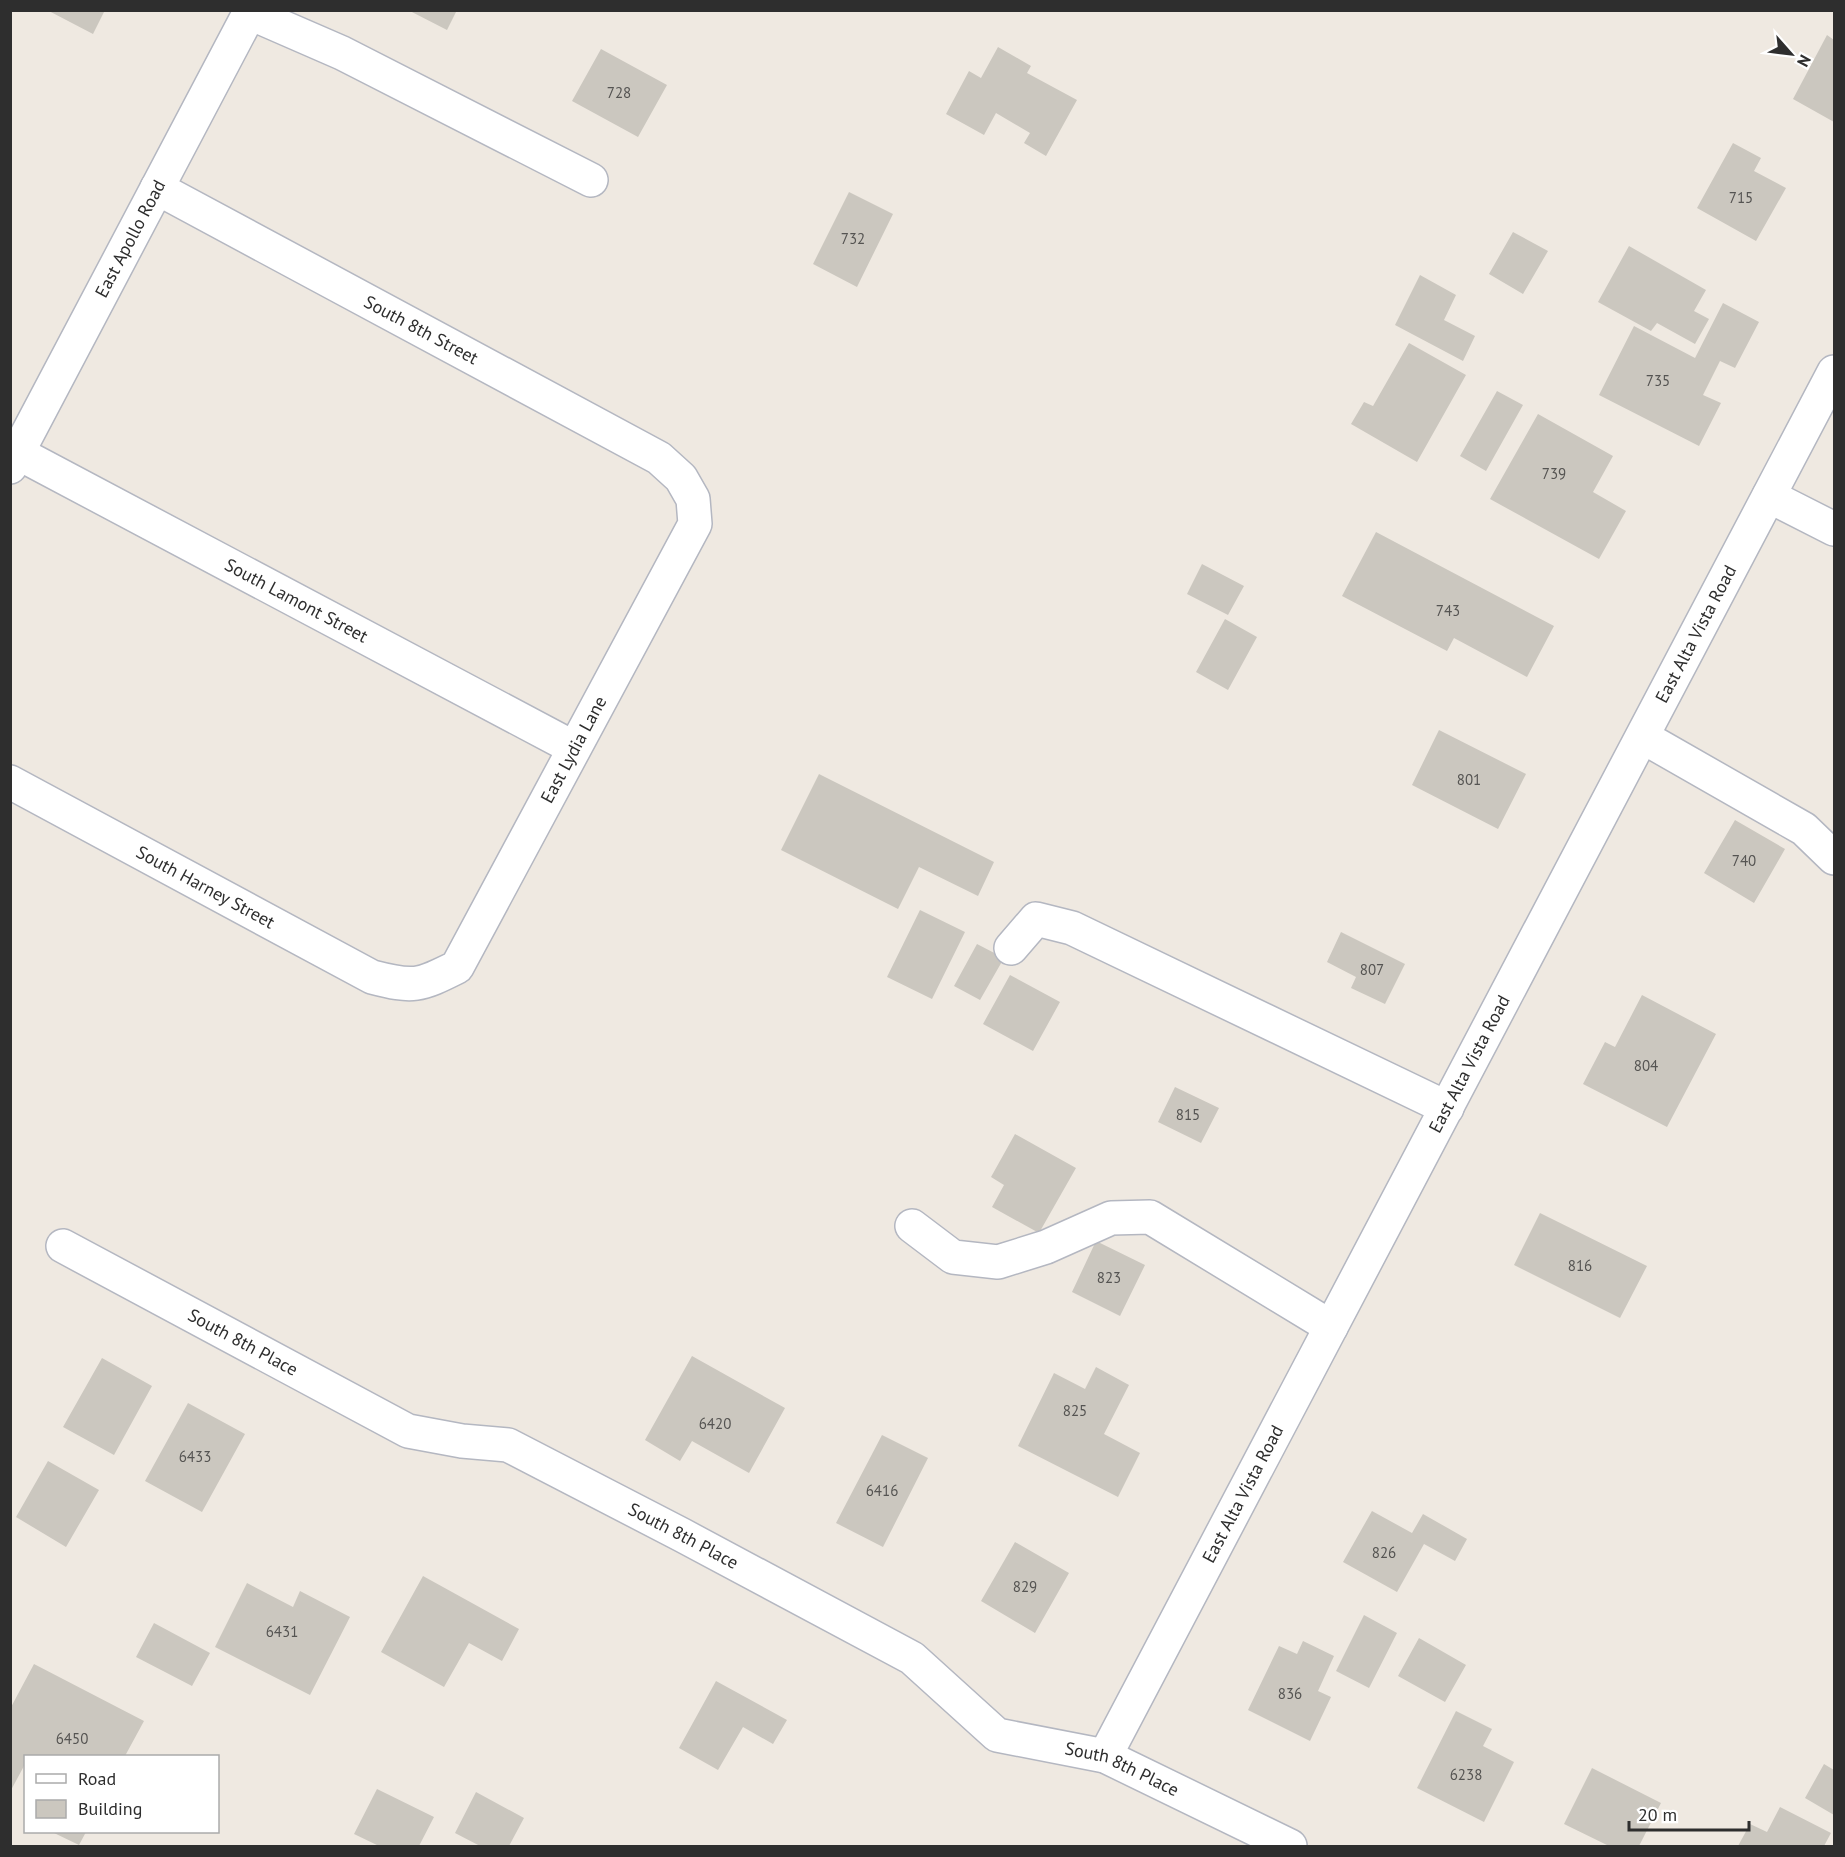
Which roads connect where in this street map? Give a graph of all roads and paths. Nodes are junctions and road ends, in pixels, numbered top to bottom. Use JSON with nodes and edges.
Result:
{"nodes":[{"id":1,"x":250,"y":12,"type":"edge"},
{"id":2,"x":591,"y":180,"type":"dead end"},
{"id":3,"x":157,"y":188,"type":"junction"},
{"id":4,"x":1834,"y":372,"type":"edge"},
{"id":5,"x":14,"y":460,"type":"edge"},
{"id":6,"x":681,"y":478,"type":"joint"},
{"id":7,"x":1769,"y":496,"type":"junction"},
{"id":8,"x":1834,"y":529,"type":"edge"},
{"id":9,"x":1643,"y":737,"type":"junction"},
{"id":10,"x":574,"y":748,"type":"junction"},
{"id":11,"x":10,"y":782,"type":"edge"},
{"id":12,"x":1834,"y":858,"type":"edge"},
{"id":13,"x":1011,"y":948,"type":"dead end"},
{"id":14,"x":402,"y":985,"type":"joint"},
{"id":15,"x":1447,"y":1108,"type":"junction"},
{"id":16,"x":912,"y":1226,"type":"dead end"},
{"id":17,"x":63,"y":1246,"type":"dead end"},
{"id":18,"x":1331,"y":1327,"type":"junction"},
{"id":19,"x":1105,"y":1756,"type":"junction"},
{"id":20,"x":1290,"y":1846,"type":"edge"}],
"edges":[{"from":1,"to":2,"type":"street"},
{"from":1,"to":3,"type":"street","name":"East Apollo Road"},
{"from":3,"to":5,"type":"street","name":"East Apollo Road"},
{"from":3,"to":6,"type":"street","name":"South 8th Street"},
{"from":4,"to":7,"type":"street","name":"East Alta Vista Road"},
{"from":5,"to":10,"type":"street","name":"South Lamont Street"},
{"from":6,"to":10,"type":"street","name":"East Lydia Lane"},
{"from":7,"to":8,"type":"street"},
{"from":7,"to":9,"type":"street","name":"East Alta Vista Road"},
{"from":9,"to":12,"type":"street"},
{"from":9,"to":15,"type":"street","name":"East Alta Vista Road"},
{"from":10,"to":14,"type":"street","name":"East Lydia Lane"},
{"from":11,"to":14,"type":"street","name":"South Harney Street"},
{"from":13,"to":15,"type":"street"},
{"from":15,"to":18,"type":"street","name":"East Alta Vista Road"},
{"from":16,"to":18,"type":"street"},
{"from":17,"to":19,"type":"street","name":"South 8th Place"},
{"from":18,"to":19,"type":"street","name":"East Alta Vista Road"},
{"from":19,"to":20,"type":"street","name":"South 8th Place"}]}
